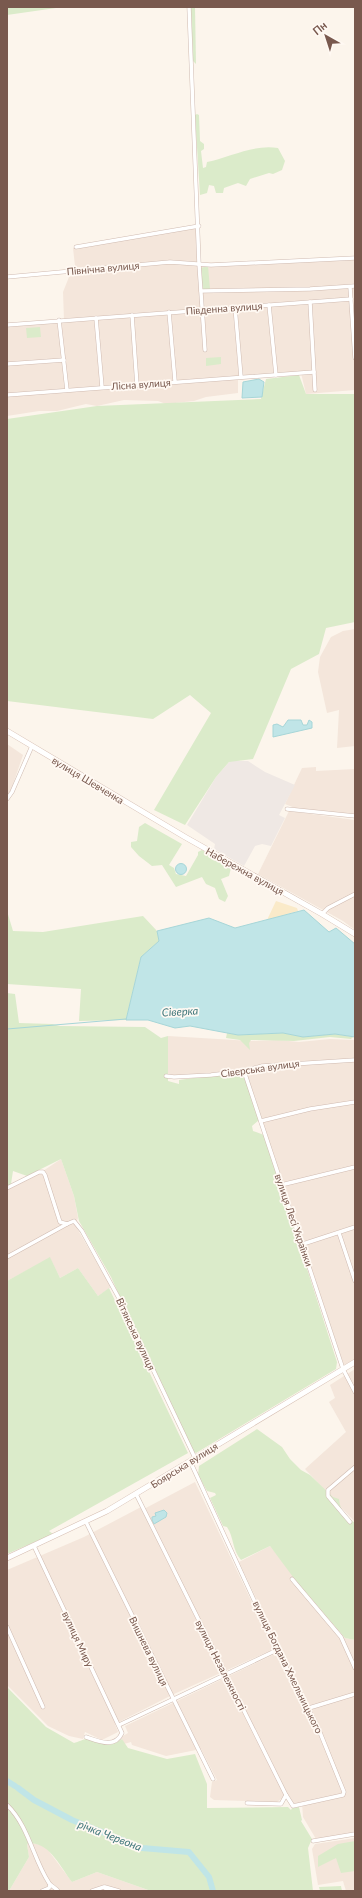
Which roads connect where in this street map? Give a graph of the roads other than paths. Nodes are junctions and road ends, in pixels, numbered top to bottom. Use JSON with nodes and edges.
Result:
{"nodes":[{"id":1,"x":189,"y":7,"type":"edge"},
{"id":2,"x":199,"y":226,"type":"junction"},
{"id":3,"x":76,"y":247,"type":"dead end"},
{"id":4,"x":355,"y":258,"type":"edge"},
{"id":5,"x":199,"y":264,"type":"junction"},
{"id":6,"x":7,"y":278,"type":"edge"},
{"id":7,"x":355,"y":286,"type":"edge"},
{"id":8,"x":350,"y":287,"type":"junction"},
{"id":9,"x":201,"y":291,"type":"junction"},
{"id":10,"x":351,"y":299,"type":"junction"},
{"id":11,"x":310,"y":302,"type":"junction"},
{"id":12,"x":269,"y":305,"type":"junction"},
{"id":13,"x":235,"y":307,"type":"junction"},
{"id":14,"x":202,"y":309,"type":"junction"},
{"id":15,"x":169,"y":312,"type":"junction"},
{"id":16,"x":132,"y":315,"type":"junction"},
{"id":17,"x":96,"y":318,"type":"junction"},
{"id":18,"x":59,"y":320,"type":"junction"},
{"id":19,"x":7,"y":325,"type":"edge"},
{"id":20,"x":205,"y":350,"type":"dead end"},
{"id":21,"x":355,"y":358,"type":"edge"},
{"id":22,"x":64,"y":360,"type":"junction"},
{"id":23,"x":7,"y":364,"type":"edge"},
{"id":24,"x":314,"y":372,"type":"junction"},
{"id":25,"x":276,"y":375,"type":"junction"},
{"id":26,"x":241,"y":377,"type":"junction"},
{"id":27,"x":175,"y":382,"type":"junction"},
{"id":28,"x":137,"y":385,"type":"junction"},
{"id":29,"x":102,"y":387,"type":"junction"},
{"id":30,"x":67,"y":390,"type":"junction"},
{"id":31,"x":316,"y":390,"type":"dead end"},
{"id":32,"x":7,"y":395,"type":"edge"},
{"id":33,"x":7,"y":731,"type":"edge"},
{"id":34,"x":32,"y":746,"type":"junction"},
{"id":35,"x":7,"y":799,"type":"edge"},
{"id":36,"x":287,"y":809,"type":"dead end"},
{"id":37,"x":355,"y":816,"type":"edge"},
{"id":38,"x":169,"y":828,"type":"joint"},
{"id":39,"x":355,"y":894,"type":"edge"},
{"id":40,"x":322,"y":914,"type":"junction"},
{"id":41,"x":355,"y":934,"type":"edge"},
{"id":42,"x":355,"y":1060,"type":"edge"},
{"id":43,"x":244,"y":1071,"type":"junction"},
{"id":44,"x":166,"y":1076,"type":"dead end"},
{"id":45,"x":355,"y":1102,"type":"edge"},
{"id":46,"x":261,"y":1121,"type":"junction"},
{"id":47,"x":355,"y":1167,"type":"edge"},
{"id":48,"x":281,"y":1185,"type":"junction"},
{"id":49,"x":7,"y":1188,"type":"edge"},
{"id":50,"x":67,"y":1224,"type":"junction"},
{"id":51,"x":355,"y":1227,"type":"edge"},
{"id":52,"x":339,"y":1232,"type":"junction"},
{"id":53,"x":303,"y":1244,"type":"junction"},
{"id":54,"x":7,"y":1257,"type":"edge"},
{"id":55,"x":355,"y":1281,"type":"edge"},
{"id":56,"x":355,"y":1362,"type":"edge"},
{"id":57,"x":343,"y":1369,"type":"junction"},
{"id":58,"x":355,"y":1392,"type":"edge"},
{"id":59,"x":195,"y":1458,"type":"junction"},
{"id":60,"x":190,"y":1462,"type":"junction"},
{"id":61,"x":355,"y":1467,"type":"edge"},
{"id":62,"x":136,"y":1494,"type":"junction"},
{"id":63,"x":86,"y":1522,"type":"junction"},
{"id":64,"x":350,"y":1522,"type":"dead end"},
{"id":65,"x":34,"y":1546,"type":"junction"},
{"id":66,"x":7,"y":1558,"type":"edge"},
{"id":67,"x":292,"y":1579,"type":"dead end"},
{"id":68,"x":7,"y":1627,"type":"edge"},
{"id":69,"x":277,"y":1650,"type":"junction"},
{"id":70,"x":355,"y":1668,"type":"edge"},
{"id":71,"x":226,"y":1675,"type":"junction"},
{"id":72,"x":355,"y":1694,"type":"edge"},
{"id":73,"x":172,"y":1699,"type":"junction"},
{"id":74,"x":43,"y":1707,"type":"dead end"},
{"id":75,"x":308,"y":1708,"type":"junction"},
{"id":76,"x":119,"y":1725,"type":"junction"},
{"id":77,"x":86,"y":1737,"type":"dead end"},
{"id":78,"x":213,"y":1779,"type":"dead end"},
{"id":79,"x":286,"y":1795,"type":"junction"},
{"id":80,"x":247,"y":1803,"type":"dead end"},
{"id":81,"x":7,"y":1805,"type":"edge"},
{"id":82,"x":355,"y":1834,"type":"edge"},
{"id":83,"x":313,"y":1841,"type":"dead end"},
{"id":84,"x":50,"y":1885,"type":"junction"},
{"id":85,"x":104,"y":1887,"type":"junction"},
{"id":86,"x":42,"y":1891,"type":"edge"},
{"id":87,"x":58,"y":1891,"type":"edge"},
{"id":88,"x":92,"y":1891,"type":"edge"},
{"id":89,"x":108,"y":1891,"type":"edge"},
{"id":90,"x":120,"y":1891,"type":"edge"}],
"edges":[{"from":1,"to":2,"type":"street"},
{"from":2,"to":3,"type":"street"},
{"from":2,"to":5,"type":"street"},
{"from":4,"to":5,"type":"street","name":"Північна вулиця"},
{"from":5,"to":6,"type":"street","name":"Північна вулиця"},
{"from":5,"to":9,"type":"street"},
{"from":7,"to":8,"type":"street","name":"Південна вулиця"},
{"from":8,"to":9,"type":"street","name":"Південна вулиця"},
{"from":8,"to":10,"type":"street"},
{"from":9,"to":14,"type":"street"},
{"from":10,"to":11,"type":"street","name":"Південна вулиця"},
{"from":10,"to":21,"type":"street"},
{"from":11,"to":12,"type":"street","name":"Південна вулиця"},
{"from":11,"to":24,"type":"street"},
{"from":12,"to":13,"type":"street","name":"Південна вулиця"},
{"from":12,"to":25,"type":"street"},
{"from":13,"to":14,"type":"street","name":"Південна вулиця"},
{"from":13,"to":26,"type":"street"},
{"from":14,"to":15,"type":"street","name":"Південна вулиця"},
{"from":14,"to":20,"type":"street"},
{"from":15,"to":16,"type":"street","name":"Південна вулиця"},
{"from":15,"to":27,"type":"street"},
{"from":16,"to":17,"type":"street","name":"Південна вулиця"},
{"from":16,"to":28,"type":"street"},
{"from":17,"to":18,"type":"street","name":"Південна вулиця"},
{"from":17,"to":29,"type":"street"},
{"from":18,"to":19,"type":"street","name":"Південна вулиця"},
{"from":18,"to":22,"type":"street"},
{"from":22,"to":23,"type":"street"},
{"from":22,"to":30,"type":"street"},
{"from":24,"to":25,"type":"street","name":"Лісна вулиця"},
{"from":24,"to":31,"type":"street"},
{"from":25,"to":26,"type":"street","name":"Лісна вулиця"},
{"from":26,"to":27,"type":"street","name":"Лісна вулиця"},
{"from":27,"to":28,"type":"street","name":"Лісна вулиця"},
{"from":28,"to":29,"type":"street","name":"Лісна вулиця"},
{"from":29,"to":30,"type":"street","name":"Лісна вулиця"},
{"from":30,"to":32,"type":"street","name":"Лісна вулиця"},
{"from":33,"to":34,"type":"street","name":"вулиця Шевченка"},
{"from":34,"to":35,"type":"street"},
{"from":34,"to":38,"type":"street","name":"вулиця Шевченка"},
{"from":36,"to":37,"type":"street"},
{"from":38,"to":40,"type":"street","name":"Набережна вулиця"},
{"from":39,"to":40,"type":"street"},
{"from":40,"to":41,"type":"street","name":"Набережна вулиця"},
{"from":42,"to":43,"type":"street","name":"Сіверська вулиця"},
{"from":43,"to":44,"type":"street","name":"Сіверська вулиця"},
{"from":43,"to":46,"type":"street","name":"вулиця Лесі Українки"},
{"from":45,"to":46,"type":"street"},
{"from":46,"to":48,"type":"street","name":"вулиця Лесі Українки"},
{"from":47,"to":48,"type":"street"},
{"from":48,"to":53,"type":"street","name":"вулиця Лесі Українки"},
{"from":49,"to":50,"type":"street","name":"Вітянська вулиця"},
{"from":50,"to":54,"type":"street"},
{"from":50,"to":59,"type":"street","name":"Вітянська вулиця"},
{"from":51,"to":52,"type":"street"},
{"from":52,"to":53,"type":"street"},
{"from":52,"to":55,"type":"street"},
{"from":53,"to":57,"type":"street","name":"вулиця Лесі Українки"},
{"from":56,"to":57,"type":"street","name":"Боярська вулиця"},
{"from":57,"to":58,"type":"street","name":"вулиця Лесі Українки"},
{"from":57,"to":59,"type":"street","name":"Боярська вулиця"},
{"from":59,"to":60,"type":"street","name":"Боярська вулиця"},
{"from":60,"to":62,"type":"street","name":"Боярська вулиця"},
{"from":60,"to":69,"type":"street","name":"вулиця Богдана Хмельницького"},
{"from":61,"to":64,"type":"street"},
{"from":62,"to":63,"type":"street","name":"Боярська вулиця"},
{"from":62,"to":71,"type":"street","name":"вулиця Незалежності"},
{"from":63,"to":65,"type":"street","name":"Боярська вулиця"},
{"from":63,"to":73,"type":"street","name":"Вишнева вулиця"},
{"from":65,"to":66,"type":"street","name":"Боярська вулиця"},
{"from":65,"to":76,"type":"street","name":"вулиця Миру"},
{"from":67,"to":70,"type":"street"},
{"from":68,"to":74,"type":"street"},
{"from":69,"to":71,"type":"street"},
{"from":69,"to":75,"type":"street","name":"вулиця Богдана Хмельницького"},
{"from":71,"to":73,"type":"street"},
{"from":71,"to":79,"type":"street","name":"вулиця Незалежності"},
{"from":72,"to":75,"type":"street"},
{"from":73,"to":76,"type":"street"},
{"from":73,"to":78,"type":"street","name":"Вишнева вулиця"},
{"from":75,"to":79,"type":"street","name":"вулиця Богдана Хмельницького"},
{"from":76,"to":77,"type":"street","name":"вулиця Миру"},
{"from":79,"to":80,"type":"street"},
{"from":81,"to":84,"type":"street"},
{"from":82,"to":83,"type":"street"},
{"from":84,"to":86,"type":"street"},
{"from":84,"to":87,"type":"street"},
{"from":85,"to":88,"type":"street"},
{"from":85,"to":89,"type":"street"},
{"from":85,"to":90,"type":"street"}]}
